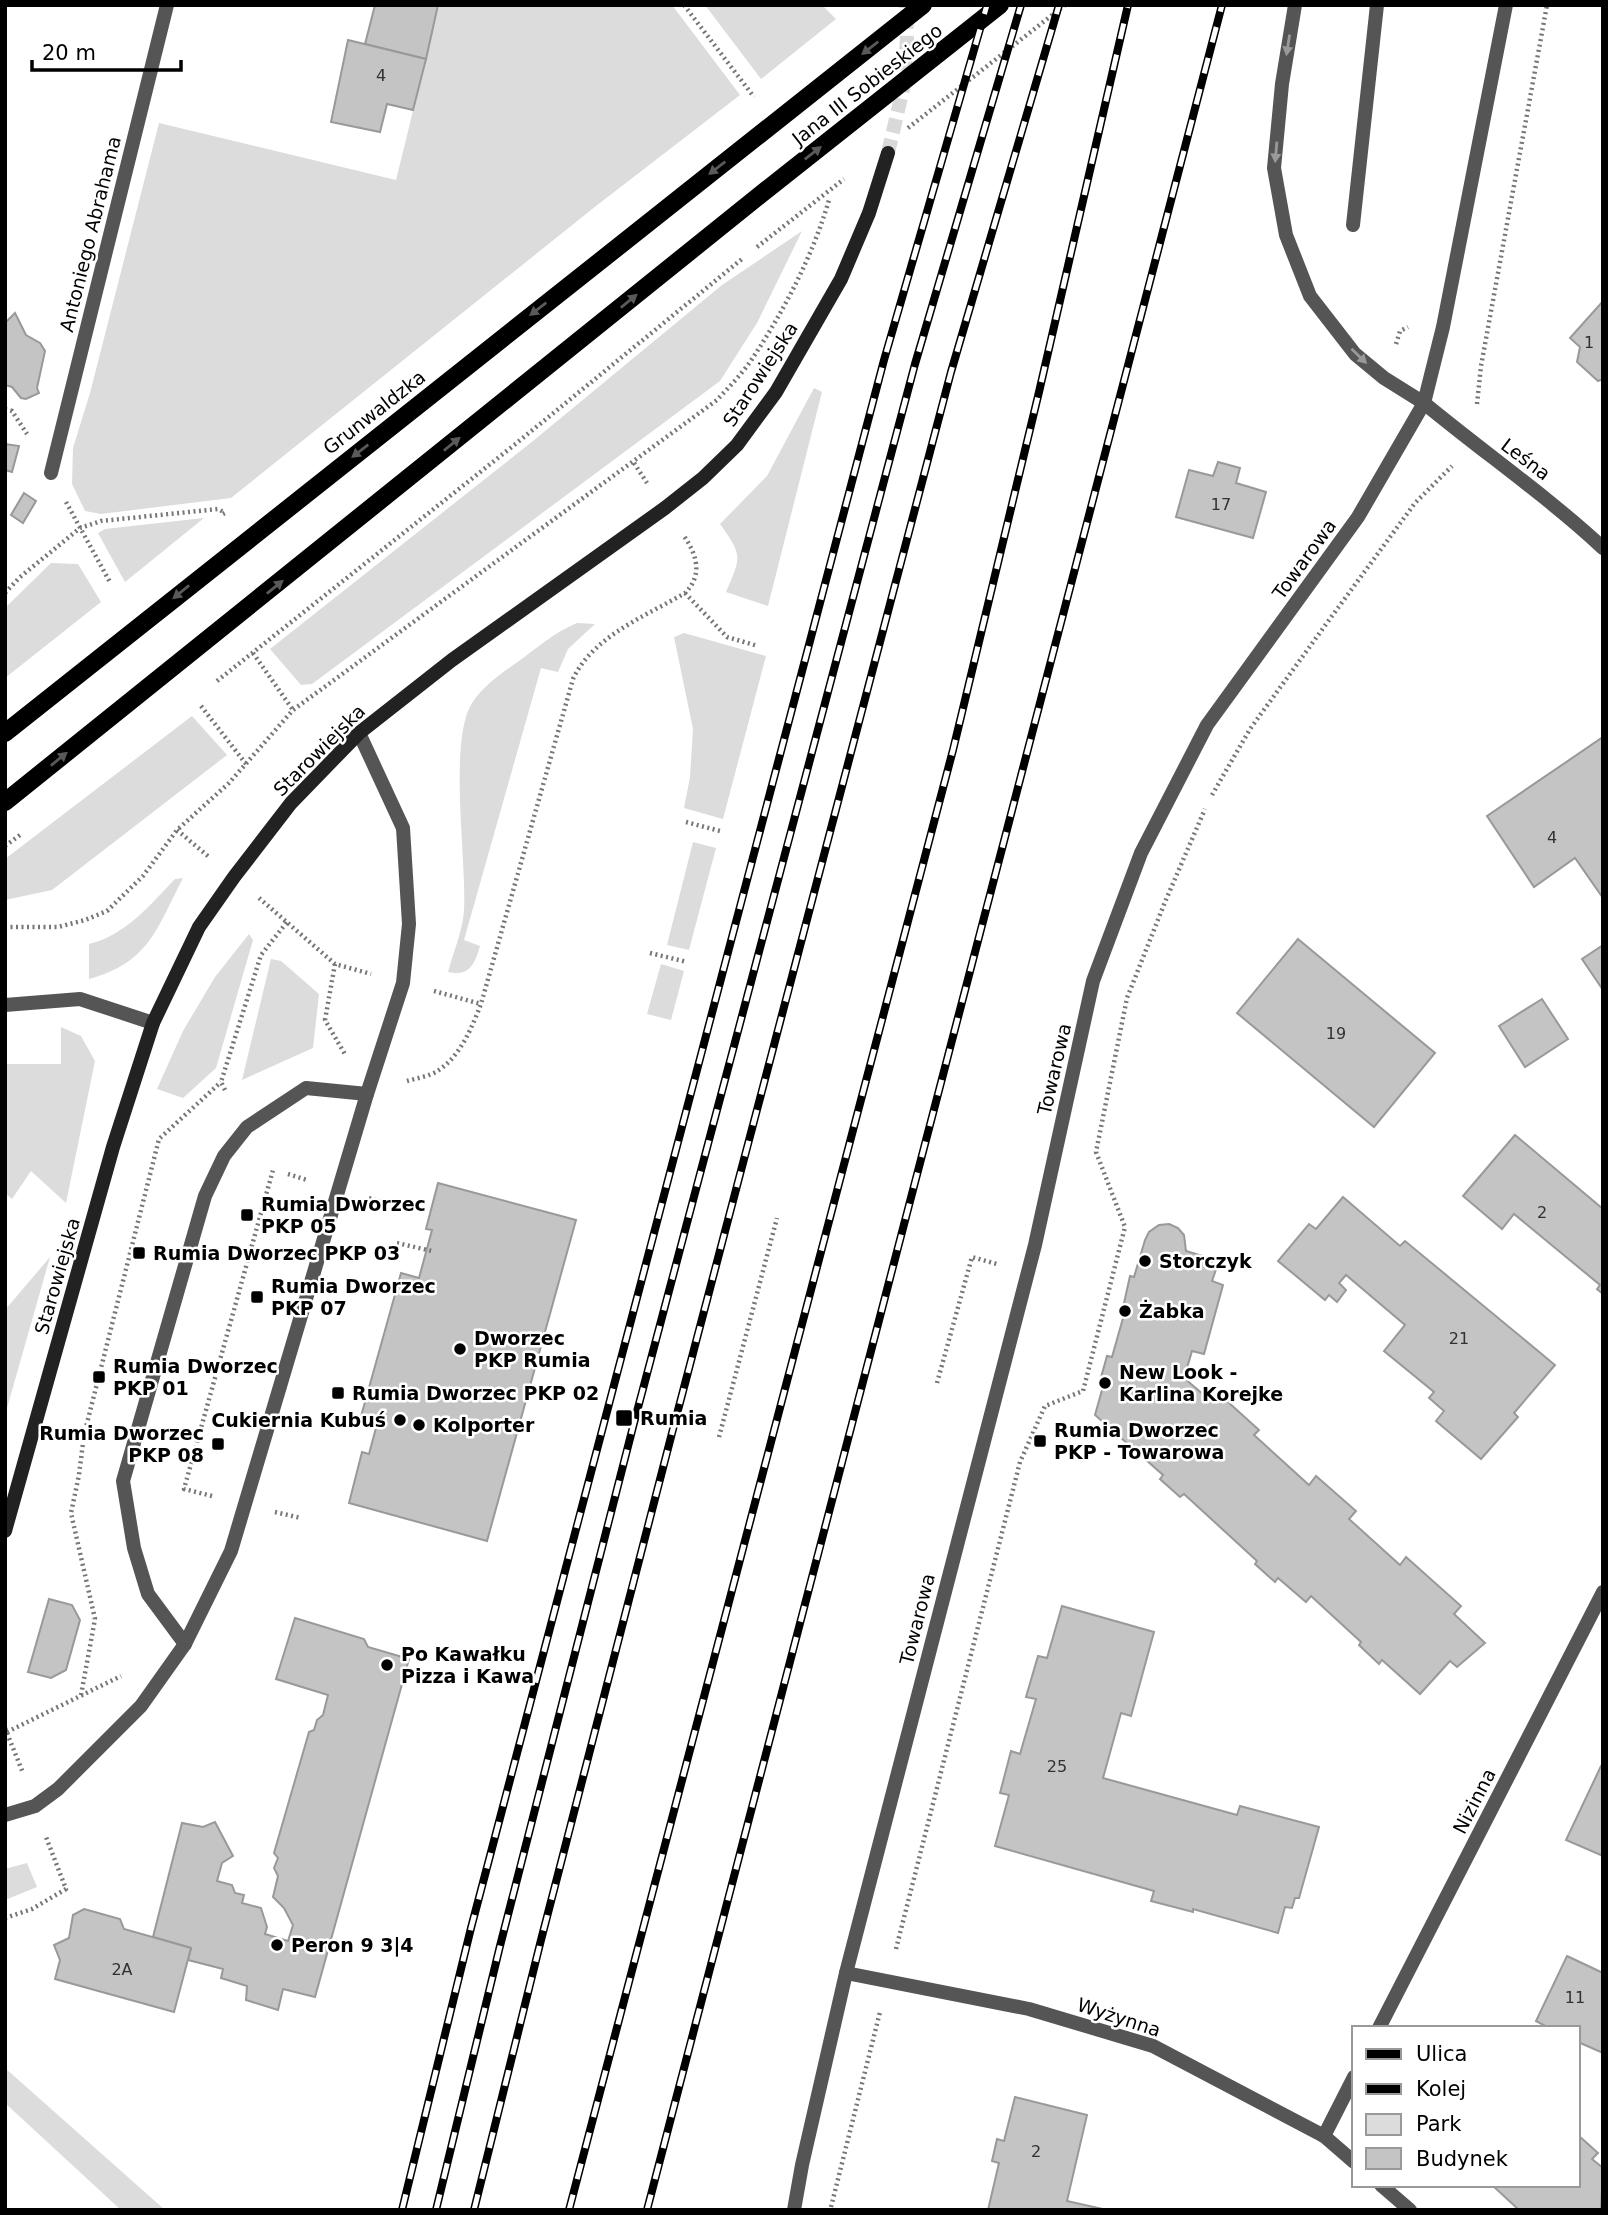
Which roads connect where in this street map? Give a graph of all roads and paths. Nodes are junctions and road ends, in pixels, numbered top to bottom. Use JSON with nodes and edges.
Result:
{"nodes":[{"id":1,"x":167,"y":5,"type":"edge"},
{"id":2,"x":684,"y":5,"type":"edge"},
{"id":3,"x":923,"y":5,"type":"edge"},
{"id":4,"x":1000,"y":5,"type":"edge"},
{"id":5,"x":1295,"y":5,"type":"edge"},
{"id":6,"x":1377,"y":5,"type":"edge"},
{"id":7,"x":1506,"y":5,"type":"edge"},
{"id":8,"x":1547,"y":5,"type":"edge"},
{"id":9,"x":755,"y":97,"type":"dead end"},
{"id":10,"x":770,"y":126,"type":"joint"},
{"id":11,"x":888,"y":153,"type":"tunnel mouth"},
{"id":12,"x":829,"y":200,"type":"dead end"},
{"id":13,"x":1353,"y":225,"type":"dead end"},
{"id":14,"x":750,"y":252,"type":"dead end"},
{"id":15,"x":1424,"y":403,"type":"junction"},
{"id":16,"x":1474,"y":445,"type":"junction"},
{"id":17,"x":634,"y":463,"type":"junction"},
{"id":18,"x":51,"y":473,"type":"dead end"},
{"id":19,"x":642,"y":475,"type":"dead end"},
{"id":20,"x":218,"y":509,"type":"dead end"},
{"id":21,"x":687,"y":541,"type":"dead end"},
{"id":22,"x":1603,"y":548,"type":"edge"},
{"id":23,"x":5,"y":593,"type":"edge"},
{"id":24,"x":685,"y":593,"type":"junction"},
{"id":25,"x":758,"y":646,"type":"dead end"},
{"id":26,"x":201,"y":706,"type":"dead end"},
{"id":27,"x":293,"y":710,"type":"junction"},
{"id":28,"x":5,"y":733,"type":"edge"},
{"id":29,"x":359,"y":733,"type":"junction"},
{"id":30,"x":246,"y":764,"type":"junction"},
{"id":31,"x":5,"y":802,"type":"edge"},
{"id":32,"x":686,"y":822,"type":"dead end"},
{"id":33,"x":177,"y":831,"type":"junction"},
{"id":34,"x":720,"y":831,"type":"dead end"},
{"id":35,"x":204,"y":852,"type":"dead end"},
{"id":36,"x":274,"y":910,"type":"dead end"},
{"id":37,"x":287,"y":922,"type":"junction"},
{"id":38,"x":5,"y":927,"type":"edge"},
{"id":39,"x":650,"y":953,"type":"dead end"},
{"id":40,"x":687,"y":961,"type":"dead end"},
{"id":41,"x":335,"y":964,"type":"junction"},
{"id":42,"x":357,"y":970,"type":"dead end"},
{"id":43,"x":443,"y":993,"type":"dead end"},
{"id":44,"x":481,"y":1004,"type":"junction"},
{"id":45,"x":5,"y":1005,"type":"edge"},
{"id":46,"x":153,"y":1023,"type":"junction"},
{"id":47,"x":439,"y":1071,"type":"dead end"},
{"id":48,"x":225,"y":1090,"type":"dead end"},
{"id":49,"x":367,"y":1094,"type":"junction"},
{"id":50,"x":273,"y":1170,"type":"dead end"},
{"id":51,"x":777,"y":1218,"type":"dead end"},
{"id":52,"x":397,"y":1243,"type":"dead end"},
{"id":53,"x":432,"y":1251,"type":"dead end"},
{"id":54,"x":972,"y":1257,"type":"dead end"},
{"id":55,"x":937,"y":1383,"type":"dead end"},
{"id":56,"x":719,"y":1437,"type":"dead end"},
{"id":57,"x":200,"y":1493,"type":"dead end"},
{"id":58,"x":5,"y":1531,"type":"edge"},
{"id":59,"x":1603,"y":1592,"type":"edge"},
{"id":60,"x":185,"y":1644,"type":"junction"},
{"id":61,"x":81,"y":1695,"type":"dead end"},
{"id":62,"x":6,"y":1730,"type":"edge"},
{"id":63,"x":20,"y":1766,"type":"dead end"},
{"id":64,"x":5,"y":1815,"type":"edge"},
{"id":65,"x":52,"y":1853,"type":"dead end"},
{"id":66,"x":5,"y":1918,"type":"edge"},
{"id":67,"x":846,"y":1973,"type":"junction"},
{"id":68,"x":888,"y":1982,"type":"junction"},
{"id":69,"x":1380,"y":2026,"type":"edge"},
{"id":70,"x":1352,"y":2081,"type":"edge"},
{"id":71,"x":1324,"y":2136,"type":"junction"},
{"id":72,"x":1352,"y":2160,"type":"edge"},
{"id":73,"x":1383,"y":2187,"type":"edge"},
{"id":74,"x":794,"y":2210,"type":"edge"},
{"id":75,"x":831,"y":2210,"type":"edge"},
{"id":76,"x":1410,"y":2210,"type":"edge"}],
"edges":[{"from":1,"to":18,"type":"street","name":"Antoniego Abrahama"},
{"from":2,"to":9,"type":"path"},
{"from":3,"to":10,"type":"main road","name":"Jana III Sobieskiego","one_way":true},
{"from":31,"to":4,"type":"main road","name":"Jana III Sobieskiego","one_way":true},
{"from":5,"to":15,"type":"street","name":"Leśna","one_way":true},
{"from":6,"to":13,"type":"street"},
{"from":7,"to":15,"type":"street","name":"Towarowa"},
{"from":8,"to":16,"type":"path"},
{"from":10,"to":28,"type":"main road","name":"Grunwaldzka","one_way":true},
{"from":11,"to":29,"type":"main road","name":"Starowiejska"},
{"from":12,"to":17,"type":"path"},
{"from":14,"to":27,"type":"path"},
{"from":15,"to":16,"type":"street","name":"Leśna"},
{"from":15,"to":67,"type":"street","name":"Towarowa"},
{"from":16,"to":22,"type":"street","name":"Leśna"},
{"from":16,"to":68,"type":"path"},
{"from":17,"to":19,"type":"path"},
{"from":17,"to":27,"type":"path"},
{"from":20,"to":23,"type":"path"},
{"from":21,"to":24,"type":"path"},
{"from":24,"to":25,"type":"path"},
{"from":24,"to":44,"type":"path"},
{"from":26,"to":30,"type":"path"},
{"from":27,"to":30,"type":"path"},
{"from":29,"to":46,"type":"main road","name":"Starowiejska"},
{"from":29,"to":49,"type":"street"},
{"from":30,"to":33,"type":"path"},
{"from":32,"to":34,"type":"path"},
{"from":33,"to":35,"type":"path"},
{"from":33,"to":38,"type":"path"},
{"from":36,"to":37,"type":"path"},
{"from":37,"to":41,"type":"path"},
{"from":37,"to":48,"type":"path"},
{"from":39,"to":40,"type":"path"},
{"from":41,"to":42,"type":"path"},
{"from":41,"to":49,"type":"path"},
{"from":43,"to":44,"type":"path"},
{"from":44,"to":47,"type":"path"},
{"from":45,"to":46,"type":"street"},
{"from":46,"to":58,"type":"main road","name":"Starowiejska"},
{"from":49,"to":60,"type":"street"},
{"from":49,"to":60,"type":"street"},
{"from":50,"to":57,"type":"path"},
{"from":51,"to":56,"type":"path"},
{"from":52,"to":53,"type":"path"},
{"from":54,"to":55,"type":"path"},
{"from":59,"to":69,"type":"street","name":"Nizinna"},
{"from":60,"to":64,"type":"street"},
{"from":61,"to":62,"type":"path"},
{"from":62,"to":63,"type":"path"},
{"from":65,"to":66,"type":"path"},
{"from":67,"to":68,"type":"street","name":"Wyżynna"},
{"from":67,"to":74,"type":"street","name":"Towarowa"},
{"from":68,"to":71,"type":"street","name":"Wyżynna"},
{"from":68,"to":75,"type":"path"},
{"from":70,"to":71,"type":"street"},
{"from":71,"to":72,"type":"street","name":"Wyżynna"},
{"from":73,"to":76,"type":"street"}]}
